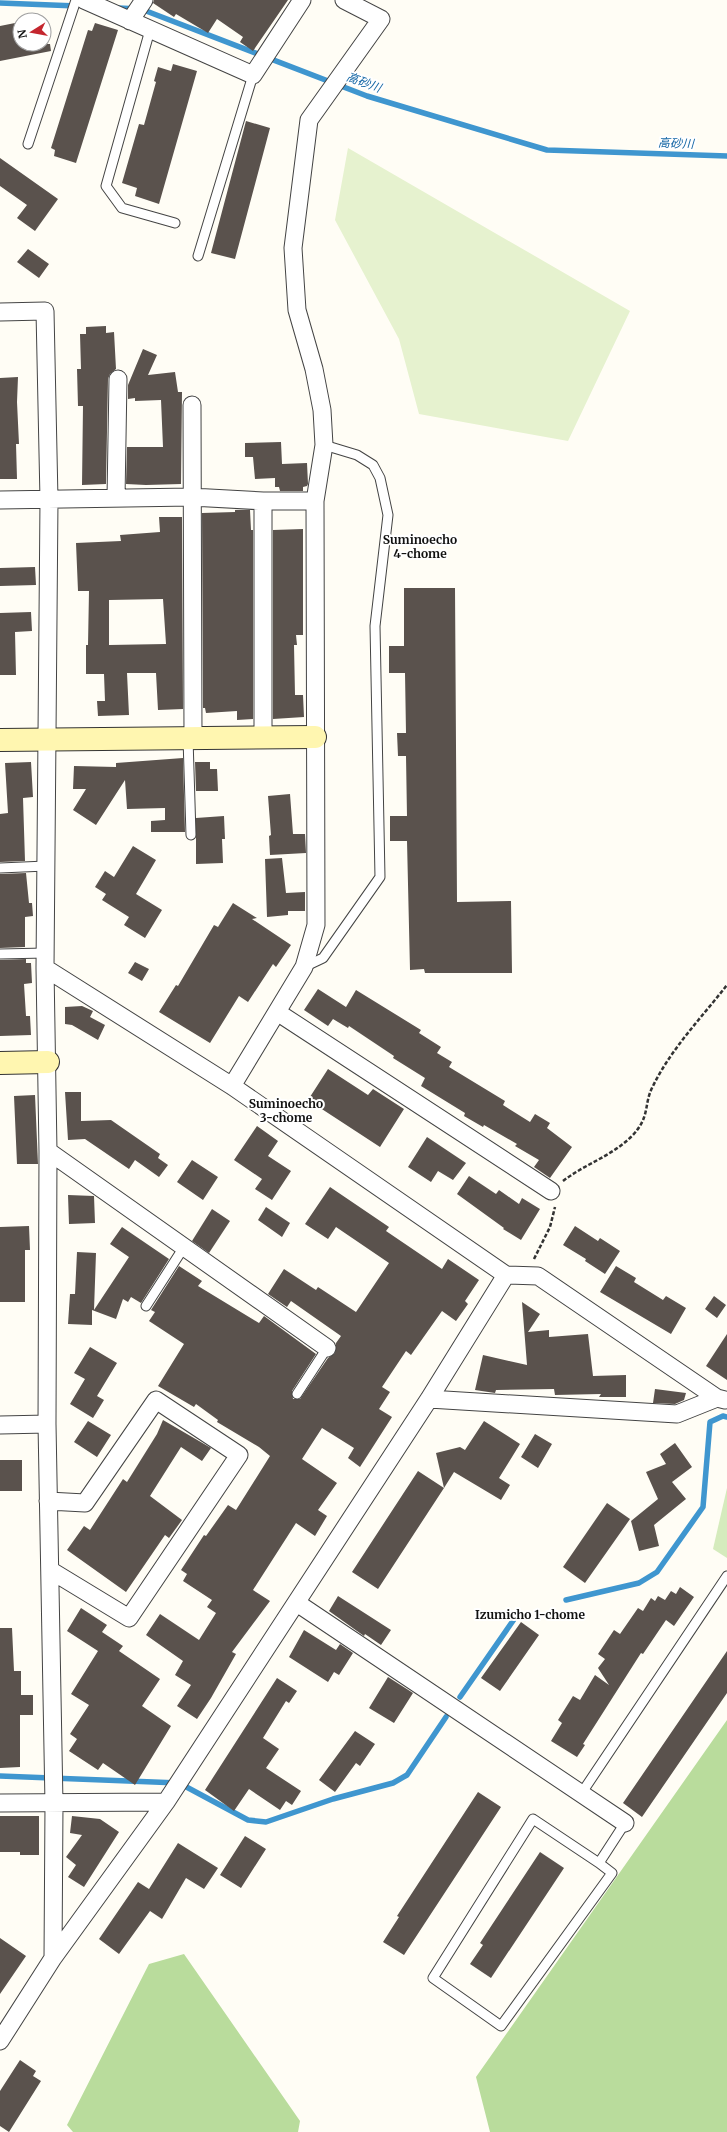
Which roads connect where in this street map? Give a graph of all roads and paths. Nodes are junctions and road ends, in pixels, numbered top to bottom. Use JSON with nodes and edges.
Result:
{"nodes":[{"id":1,"x":76,"y":0,"type":"edge"},
{"id":2,"x":84,"y":0,"type":"edge"},
{"id":3,"x":144,"y":0,"type":"edge"},
{"id":4,"x":302,"y":0,"type":"edge"},
{"id":5,"x":353,"y":2,"type":"edge"},
{"id":6,"x":130,"y":21,"type":"junction"},
{"id":7,"x":150,"y":30,"type":"junction"},
{"id":8,"x":253,"y":75,"type":"junction"},
{"id":9,"x":28,"y":144,"type":"dead end"},
{"id":10,"x":175,"y":223,"type":"dead end"},
{"id":11,"x":198,"y":256,"type":"dead end"},
{"id":12,"x":0,"y":312,"type":"edge"},
{"id":13,"x":118,"y":379,"type":"dead end"},
{"id":14,"x":192,"y":405,"type":"dead end"},
{"id":15,"x":324,"y":445,"type":"junction"},
{"id":16,"x":191,"y":497,"type":"junction"},
{"id":17,"x":116,"y":498,"type":"junction"},
{"id":18,"x":0,"y":500,"type":"edge"},
{"id":19,"x":49,"y":500,"type":"junction"},
{"id":20,"x":263,"y":501,"type":"junction"},
{"id":21,"x":315,"y":501,"type":"junction"},
{"id":22,"x":314,"y":737,"type":"junction"},
{"id":23,"x":191,"y":738,"type":"junction"},
{"id":24,"x":263,"y":738,"type":"junction"},
{"id":25,"x":48,"y":739,"type":"junction"},
{"id":26,"x":0,"y":740,"type":"edge"},
{"id":27,"x":190,"y":835,"type":"dead end"},
{"id":28,"x":46,"y":866,"type":"junction"},
{"id":29,"x":0,"y":868,"type":"edge"},
{"id":30,"x":0,"y":954,"type":"edge"},
{"id":31,"x":45,"y":960,"type":"junction"},
{"id":32,"x":304,"y":967,"type":"junction"},
{"id":33,"x":727,"y":985,"type":"edge"},
{"id":34,"x":277,"y":1012,"type":"junction"},
{"id":35,"x":48,"y":1062,"type":"junction"},
{"id":36,"x":0,"y":1063,"type":"edge"},
{"id":37,"x":232,"y":1086,"type":"junction"},
{"id":38,"x":48,"y":1151,"type":"junction"},
{"id":39,"x":550,"y":1192,"type":"junction"},
{"id":40,"x":184,"y":1247,"type":"junction"},
{"id":41,"x":514,"y":1275,"type":"junction"},
{"id":42,"x":146,"y":1306,"type":"dead end"},
{"id":43,"x":327,"y":1348,"type":"joint"},
{"id":44,"x":297,"y":1394,"type":"dead end"},
{"id":45,"x":429,"y":1399,"type":"junction"},
{"id":46,"x":722,"y":1399,"type":"edge"},
{"id":47,"x":47,"y":1424,"type":"junction"},
{"id":48,"x":0,"y":1425,"type":"edge"},
{"id":49,"x":48,"y":1500,"type":"junction"},
{"id":50,"x":50,"y":1570,"type":"junction"},
{"id":51,"x":727,"y":1576,"type":"edge"},
{"id":52,"x":297,"y":1602,"type":"junction"},
{"id":53,"x":581,"y":1794,"type":"junction"},
{"id":54,"x":166,"y":1802,"type":"junction"},
{"id":55,"x":0,"y":1803,"type":"edge"},
{"id":56,"x":54,"y":1804,"type":"junction"},
{"id":57,"x":625,"y":1823,"type":"joint"},
{"id":58,"x":599,"y":1863,"type":"junction"},
{"id":59,"x":53,"y":1958,"type":"junction"},
{"id":60,"x":0,"y":2041,"type":"edge"}],
"edges":[{"from":1,"to":9,"type":"lane"},
{"from":2,"to":6,"type":"street"},
{"from":3,"to":6,"type":"street"},
{"from":4,"to":8,"type":"street"},
{"from":5,"to":15,"type":"street"},
{"from":6,"to":7,"type":"street"},
{"from":7,"to":8,"type":"street"},
{"from":7,"to":10,"type":"lane"},
{"from":8,"to":11,"type":"lane"},
{"from":12,"to":19,"type":"street"},
{"from":13,"to":17,"type":"street"},
{"from":14,"to":16,"type":"street"},
{"from":15,"to":21,"type":"street"},
{"from":15,"to":32,"type":"lane"},
{"from":16,"to":17,"type":"street"},
{"from":16,"to":20,"type":"street"},
{"from":16,"to":23,"type":"street"},
{"from":17,"to":19,"type":"street"},
{"from":18,"to":19,"type":"street"},
{"from":19,"to":25,"type":"street"},
{"from":20,"to":21,"type":"street"},
{"from":20,"to":24,"type":"street"},
{"from":21,"to":22,"type":"street"},
{"from":22,"to":24,"type":"street"},
{"from":22,"to":32,"type":"street"},
{"from":23,"to":24,"type":"street"},
{"from":23,"to":25,"type":"street"},
{"from":23,"to":27,"type":"lane"},
{"from":25,"to":26,"type":"street"},
{"from":25,"to":28,"type":"street"},
{"from":28,"to":29,"type":"lane"},
{"from":28,"to":31,"type":"street"},
{"from":30,"to":31,"type":"lane"},
{"from":31,"to":35,"type":"street"},
{"from":31,"to":37,"type":"street"},
{"from":32,"to":34,"type":"street"},
{"from":33,"to":39,"type":"path"},
{"from":34,"to":37,"type":"street"},
{"from":34,"to":39,"type":"street"},
{"from":35,"to":36,"type":"street"},
{"from":35,"to":38,"type":"street"},
{"from":37,"to":41,"type":"street"},
{"from":38,"to":40,"type":"street"},
{"from":38,"to":47,"type":"street"},
{"from":39,"to":41,"type":"path"},
{"from":40,"to":42,"type":"lane"},
{"from":40,"to":43,"type":"street"},
{"from":41,"to":45,"type":"street"},
{"from":41,"to":46,"type":"street"},
{"from":43,"to":44,"type":"lane"},
{"from":45,"to":46,"type":"street"},
{"from":45,"to":52,"type":"street"},
{"from":47,"to":48,"type":"street"},
{"from":47,"to":49,"type":"street"},
{"from":49,"to":50,"type":"street"},
{"from":49,"to":50,"type":"street"},
{"from":50,"to":56,"type":"street"},
{"from":51,"to":53,"type":"lane"},
{"from":52,"to":53,"type":"street"},
{"from":52,"to":54,"type":"street"},
{"from":53,"to":57,"type":"street"},
{"from":54,"to":56,"type":"street"},
{"from":54,"to":59,"type":"street"},
{"from":55,"to":56,"type":"street"},
{"from":56,"to":59,"type":"street"},
{"from":57,"to":58,"type":"lane"},
{"from":58,"to":58,"type":"lane"},
{"from":59,"to":60,"type":"street"}]}
